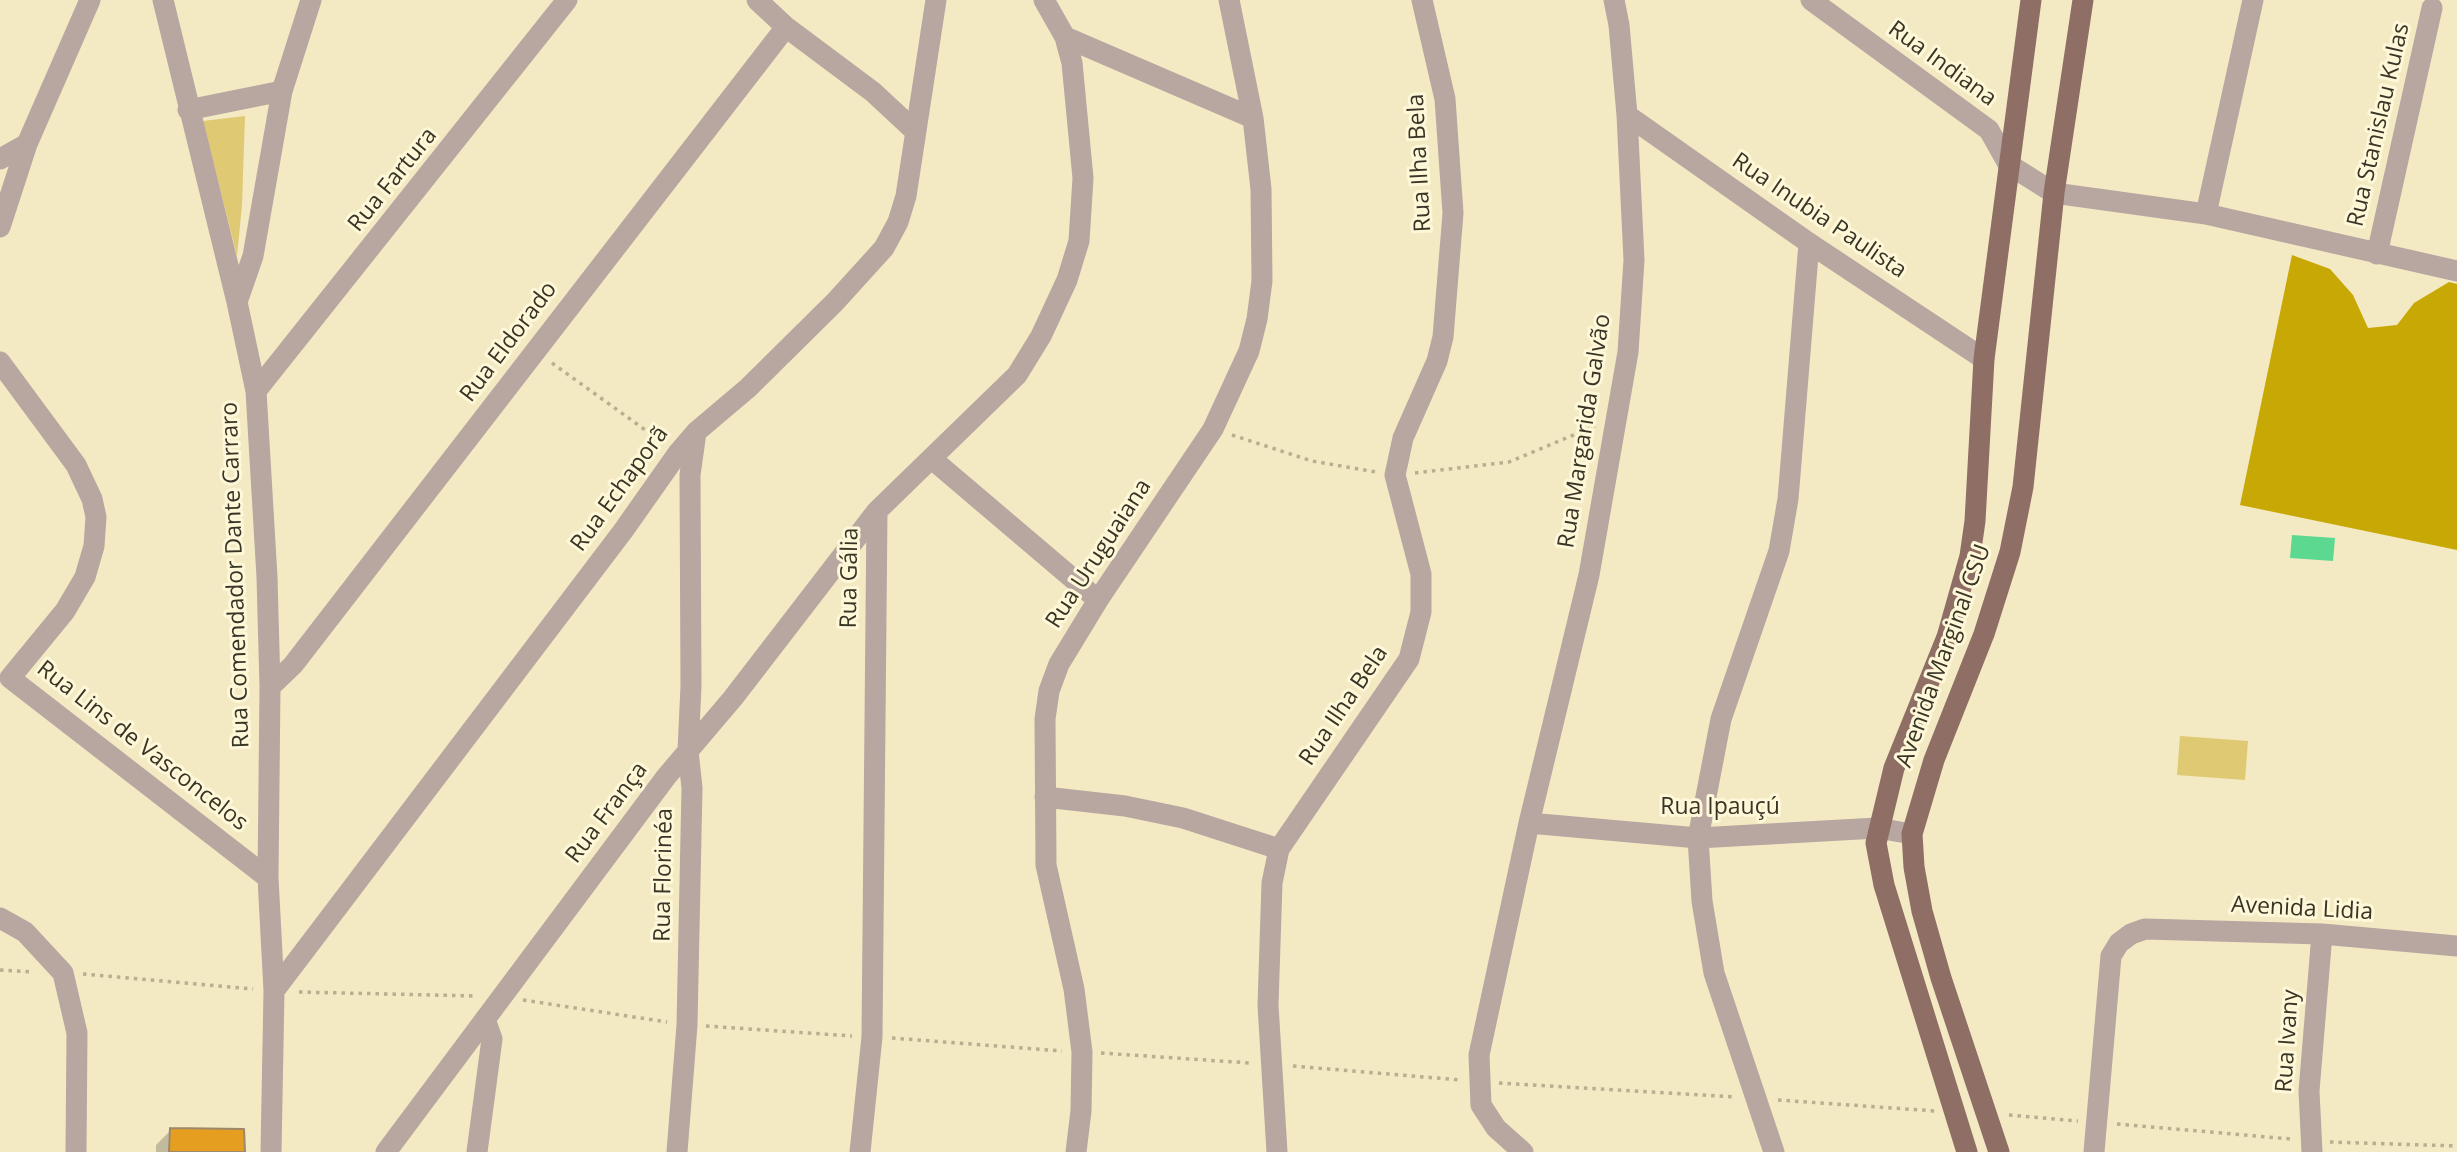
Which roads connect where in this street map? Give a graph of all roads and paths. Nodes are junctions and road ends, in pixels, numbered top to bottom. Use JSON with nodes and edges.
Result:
{"nodes":[{"id":1,"x":90,"y":0,"type":"edge"},
{"id":2,"x":163,"y":0,"type":"edge"},
{"id":3,"x":311,"y":0,"type":"edge"},
{"id":4,"x":567,"y":0,"type":"edge"},
{"id":5,"x":757,"y":0,"type":"edge"},
{"id":6,"x":936,"y":0,"type":"edge"},
{"id":7,"x":1044,"y":0,"type":"edge"},
{"id":8,"x":1229,"y":0,"type":"edge"},
{"id":9,"x":1422,"y":0,"type":"edge"},
{"id":10,"x":1614,"y":0,"type":"edge"},
{"id":11,"x":1811,"y":0,"type":"edge"},
{"id":12,"x":2031,"y":0,"type":"edge"},
{"id":13,"x":2083,"y":0,"type":"edge"},
{"id":14,"x":2253,"y":0,"type":"edge"},
{"id":15,"x":2432,"y":8,"type":"dead end"},
{"id":16,"x":786,"y":27,"type":"junction"},
{"id":17,"x":1065,"y":37,"type":"junction"},
{"id":18,"x":282,"y":91,"type":"junction"},
{"id":19,"x":188,"y":110,"type":"junction"},
{"id":20,"x":1627,"y":115,"type":"junction"},
{"id":21,"x":1253,"y":118,"type":"junction"},
{"id":22,"x":916,"y":132,"type":"junction"},
{"id":23,"x":27,"y":144,"type":"junction"},
{"id":24,"x":0,"y":159,"type":"edge"},
{"id":25,"x":2008,"y":164,"type":"junction"},
{"id":26,"x":2054,"y":193,"type":"junction"},
{"id":27,"x":2206,"y":214,"type":"junction"},
{"id":28,"x":0,"y":227,"type":"edge"},
{"id":29,"x":1809,"y":243,"type":"junction"},
{"id":30,"x":2377,"y":254,"type":"junction"},
{"id":31,"x":2457,"y":271,"type":"edge"},
{"id":32,"x":237,"y":302,"type":"junction"},
{"id":33,"x":536,"y":352,"type":"junction"},
{"id":34,"x":1983,"y":359,"type":"junction"},
{"id":35,"x":0,"y":362,"type":"edge"},
{"id":36,"x":256,"y":391,"type":"junction"},
{"id":37,"x":1617,"y":416,"type":"junction"},
{"id":38,"x":1213,"y":429,"type":"junction"},
{"id":39,"x":695,"y":432,"type":"junction"},
{"id":40,"x":678,"y":453,"type":"junction"},
{"id":41,"x":932,"y":459,"type":"junction"},
{"id":42,"x":1395,"y":475,"type":"junction"},
{"id":43,"x":877,"y":511,"type":"junction"},
{"id":44,"x":1098,"y":600,"type":"junction"},
{"id":45,"x":5,"y":681,"type":"edge"},
{"id":46,"x":270,"y":687,"type":"junction"},
{"id":47,"x":688,"y":751,"type":"junction"},
{"id":48,"x":1045,"y":797,"type":"junction"},
{"id":49,"x":1529,"y":823,"type":"junction"},
{"id":50,"x":1877,"y":828,"type":"junction"},
{"id":51,"x":1912,"y":834,"type":"junction"},
{"id":52,"x":1698,"y":838,"type":"junction"},
{"id":53,"x":1279,"y":849,"type":"junction"},
{"id":54,"x":268,"y":878,"type":"junction"},
{"id":55,"x":0,"y":918,"type":"edge"},
{"id":56,"x":2322,"y":934,"type":"junction"},
{"id":57,"x":2457,"y":946,"type":"edge"},
{"id":58,"x":0,"y":970,"type":"edge"},
{"id":59,"x":63,"y":972,"type":"junction"},
{"id":60,"x":274,"y":991,"type":"junction"},
{"id":61,"x":501,"y":997,"type":"junction"},
{"id":62,"x":485,"y":1019,"type":"junction"},
{"id":63,"x":687,"y":1025,"type":"junction"},
{"id":64,"x":872,"y":1037,"type":"junction"},
{"id":65,"x":1082,"y":1052,"type":"junction"},
{"id":66,"x":1270,"y":1064,"type":"junction"},
{"id":67,"x":1478,"y":1082,"type":"junction"},
{"id":68,"x":1756,"y":1098,"type":"junction"},
{"id":69,"x":1954,"y":1112,"type":"junction"},
{"id":70,"x":1986,"y":1114,"type":"junction"},
{"id":71,"x":2095,"y":1123,"type":"junction"},
{"id":72,"x":2457,"y":1146,"type":"edge"},
{"id":73,"x":2312,"y":1147,"type":"edge"},
{"id":74,"x":76,"y":1152,"type":"edge"},
{"id":75,"x":271,"y":1152,"type":"edge"},
{"id":76,"x":386,"y":1152,"type":"edge"},
{"id":77,"x":477,"y":1152,"type":"edge"},
{"id":78,"x":677,"y":1152,"type":"edge"},
{"id":79,"x":860,"y":1152,"type":"edge"},
{"id":80,"x":1076,"y":1152,"type":"edge"},
{"id":81,"x":1277,"y":1152,"type":"edge"},
{"id":82,"x":1523,"y":1152,"type":"edge"},
{"id":83,"x":1774,"y":1152,"type":"edge"},
{"id":84,"x":1967,"y":1152,"type":"edge"},
{"id":85,"x":1999,"y":1152,"type":"edge"},
{"id":86,"x":2094,"y":1152,"type":"edge"}],
"edges":[{"from":1,"to":23,"type":"street"},
{"from":2,"to":19,"type":"street","name":"Rua Comendador Dante Carraro"},
{"from":3,"to":18,"type":"street"},
{"from":4,"to":36,"type":"street","name":"Rua Fartura"},
{"from":5,"to":16,"type":"street"},
{"from":6,"to":22,"type":"street","name":"Rua Echaporã"},
{"from":7,"to":17,"type":"street","name":"Rua Gália"},
{"from":8,"to":21,"type":"street","name":"Rua Uruguaiana"},
{"from":9,"to":42,"type":"street","name":"Rua Ilha Bela"},
{"from":10,"to":20,"type":"street","name":"Rua Margarida Galvão"},
{"from":11,"to":25,"type":"street","name":"Rua Indiana"},
{"from":12,"to":25,"type":"main road","name":"Avenida Marginal CSU"},
{"from":13,"to":26,"type":"main road","name":"Avenida Marginal CSU"},
{"from":14,"to":27,"type":"street"},
{"from":15,"to":30,"type":"street","name":"Rua Stanislau Kulas"},
{"from":16,"to":22,"type":"street"},
{"from":16,"to":33,"type":"street","name":"Rua Eldorado"},
{"from":17,"to":21,"type":"street"},
{"from":17,"to":41,"type":"street","name":"Rua Gália"},
{"from":18,"to":19,"type":"street"},
{"from":18,"to":32,"type":"street"},
{"from":19,"to":32,"type":"street","name":"Rua Comendador Dante Carraro"},
{"from":20,"to":29,"type":"street","name":"Rua Inubia Paulista"},
{"from":20,"to":37,"type":"street","name":"Rua Margarida Galvão"},
{"from":21,"to":38,"type":"street","name":"Rua Uruguaiana"},
{"from":22,"to":39,"type":"street","name":"Rua Echaporã"},
{"from":23,"to":24,"type":"street"},
{"from":23,"to":28,"type":"street"},
{"from":25,"to":26,"type":"street"},
{"from":25,"to":34,"type":"main road","name":"Avenida Marginal CSU"},
{"from":26,"to":27,"type":"street"},
{"from":26,"to":51,"type":"main road","name":"Avenida Marginal CSU"},
{"from":27,"to":30,"type":"street"},
{"from":29,"to":34,"type":"street","name":"Rua Inubia Paulista"},
{"from":29,"to":52,"type":"street"},
{"from":30,"to":31,"type":"street"},
{"from":32,"to":36,"type":"street","name":"Rua Comendador Dante Carraro"},
{"from":33,"to":40,"type":"path"},
{"from":33,"to":46,"type":"street","name":"Rua Eldorado"},
{"from":34,"to":50,"type":"main road","name":"Avenida Marginal CSU"},
{"from":35,"to":45,"type":"street","name":"Rua Lins de Vasconcelos"},
{"from":36,"to":46,"type":"street","name":"Rua Comendador Dante Carraro"},
{"from":37,"to":42,"type":"path"},
{"from":37,"to":49,"type":"street","name":"Rua Margarida Galvão"},
{"from":38,"to":42,"type":"path"},
{"from":38,"to":44,"type":"street","name":"Rua Uruguaiana"},
{"from":39,"to":40,"type":"street","name":"Rua Echaporã"},
{"from":39,"to":47,"type":"street","name":"Rua Florinéa"},
{"from":40,"to":60,"type":"street","name":"Rua Echaporã"},
{"from":41,"to":43,"type":"street","name":"Rua Gália"},
{"from":41,"to":44,"type":"street"},
{"from":42,"to":53,"type":"street","name":"Rua Ilha Bela"},
{"from":43,"to":47,"type":"street","name":"Rua França"},
{"from":43,"to":64,"type":"street","name":"Rua Gália"},
{"from":44,"to":48,"type":"street","name":"Rua Uruguaiana"},
{"from":45,"to":54,"type":"street","name":"Rua Lins de Vasconcelos"},
{"from":46,"to":54,"type":"street","name":"Rua Comendador Dante Carraro"},
{"from":47,"to":61,"type":"street","name":"Rua França"},
{"from":47,"to":63,"type":"street","name":"Rua Florinéa"},
{"from":48,"to":53,"type":"street"},
{"from":48,"to":65,"type":"street","name":"Rua Uruguaiana"},
{"from":49,"to":52,"type":"street","name":"Rua Ipauçú"},
{"from":49,"to":67,"type":"street","name":"Rua Margarida Galvão"},
{"from":50,"to":51,"type":"street","name":"Rua Ipauçú"},
{"from":50,"to":52,"type":"street","name":"Rua Ipauçú"},
{"from":50,"to":69,"type":"main road","name":"Avenida Marginal CSU"},
{"from":51,"to":70,"type":"main road","name":"Avenida Marginal CSU"},
{"from":52,"to":68,"type":"street"},
{"from":53,"to":66,"type":"street","name":"Rua Ilha Bela"},
{"from":54,"to":60,"type":"street","name":"Rua Comendador Dante Carraro"},
{"from":55,"to":59,"type":"street"},
{"from":56,"to":57,"type":"street","name":"Avenida Lidia"},
{"from":56,"to":71,"type":"street","name":"Avenida Lidia"},
{"from":56,"to":73,"type":"street","name":"Rua Ivany"},
{"from":58,"to":59,"type":"path"},
{"from":59,"to":60,"type":"path"},
{"from":59,"to":74,"type":"street"},
{"from":60,"to":61,"type":"path"},
{"from":60,"to":75,"type":"street","name":"Rua Comendador Dante Carraro"},
{"from":61,"to":62,"type":"street","name":"Rua França"},
{"from":61,"to":63,"type":"path"},
{"from":62,"to":76,"type":"street","name":"Rua França"},
{"from":62,"to":77,"type":"street"},
{"from":63,"to":64,"type":"path"},
{"from":63,"to":78,"type":"street","name":"Rua Florinéa"},
{"from":64,"to":65,"type":"path"},
{"from":64,"to":79,"type":"street","name":"Rua Gália"},
{"from":65,"to":66,"type":"path"},
{"from":65,"to":80,"type":"street","name":"Rua Uruguaiana"},
{"from":66,"to":67,"type":"path"},
{"from":66,"to":81,"type":"street","name":"Rua Ilha Bela"},
{"from":67,"to":68,"type":"path"},
{"from":67,"to":82,"type":"street"},
{"from":68,"to":69,"type":"path"},
{"from":68,"to":83,"type":"street"},
{"from":69,"to":84,"type":"main road","name":"Avenida Marginal CSU"},
{"from":70,"to":71,"type":"path"},
{"from":70,"to":85,"type":"main road","name":"Avenida Marginal CSU"},
{"from":71,"to":73,"type":"path"},
{"from":71,"to":86,"type":"street"},
{"from":72,"to":73,"type":"path"}]}
